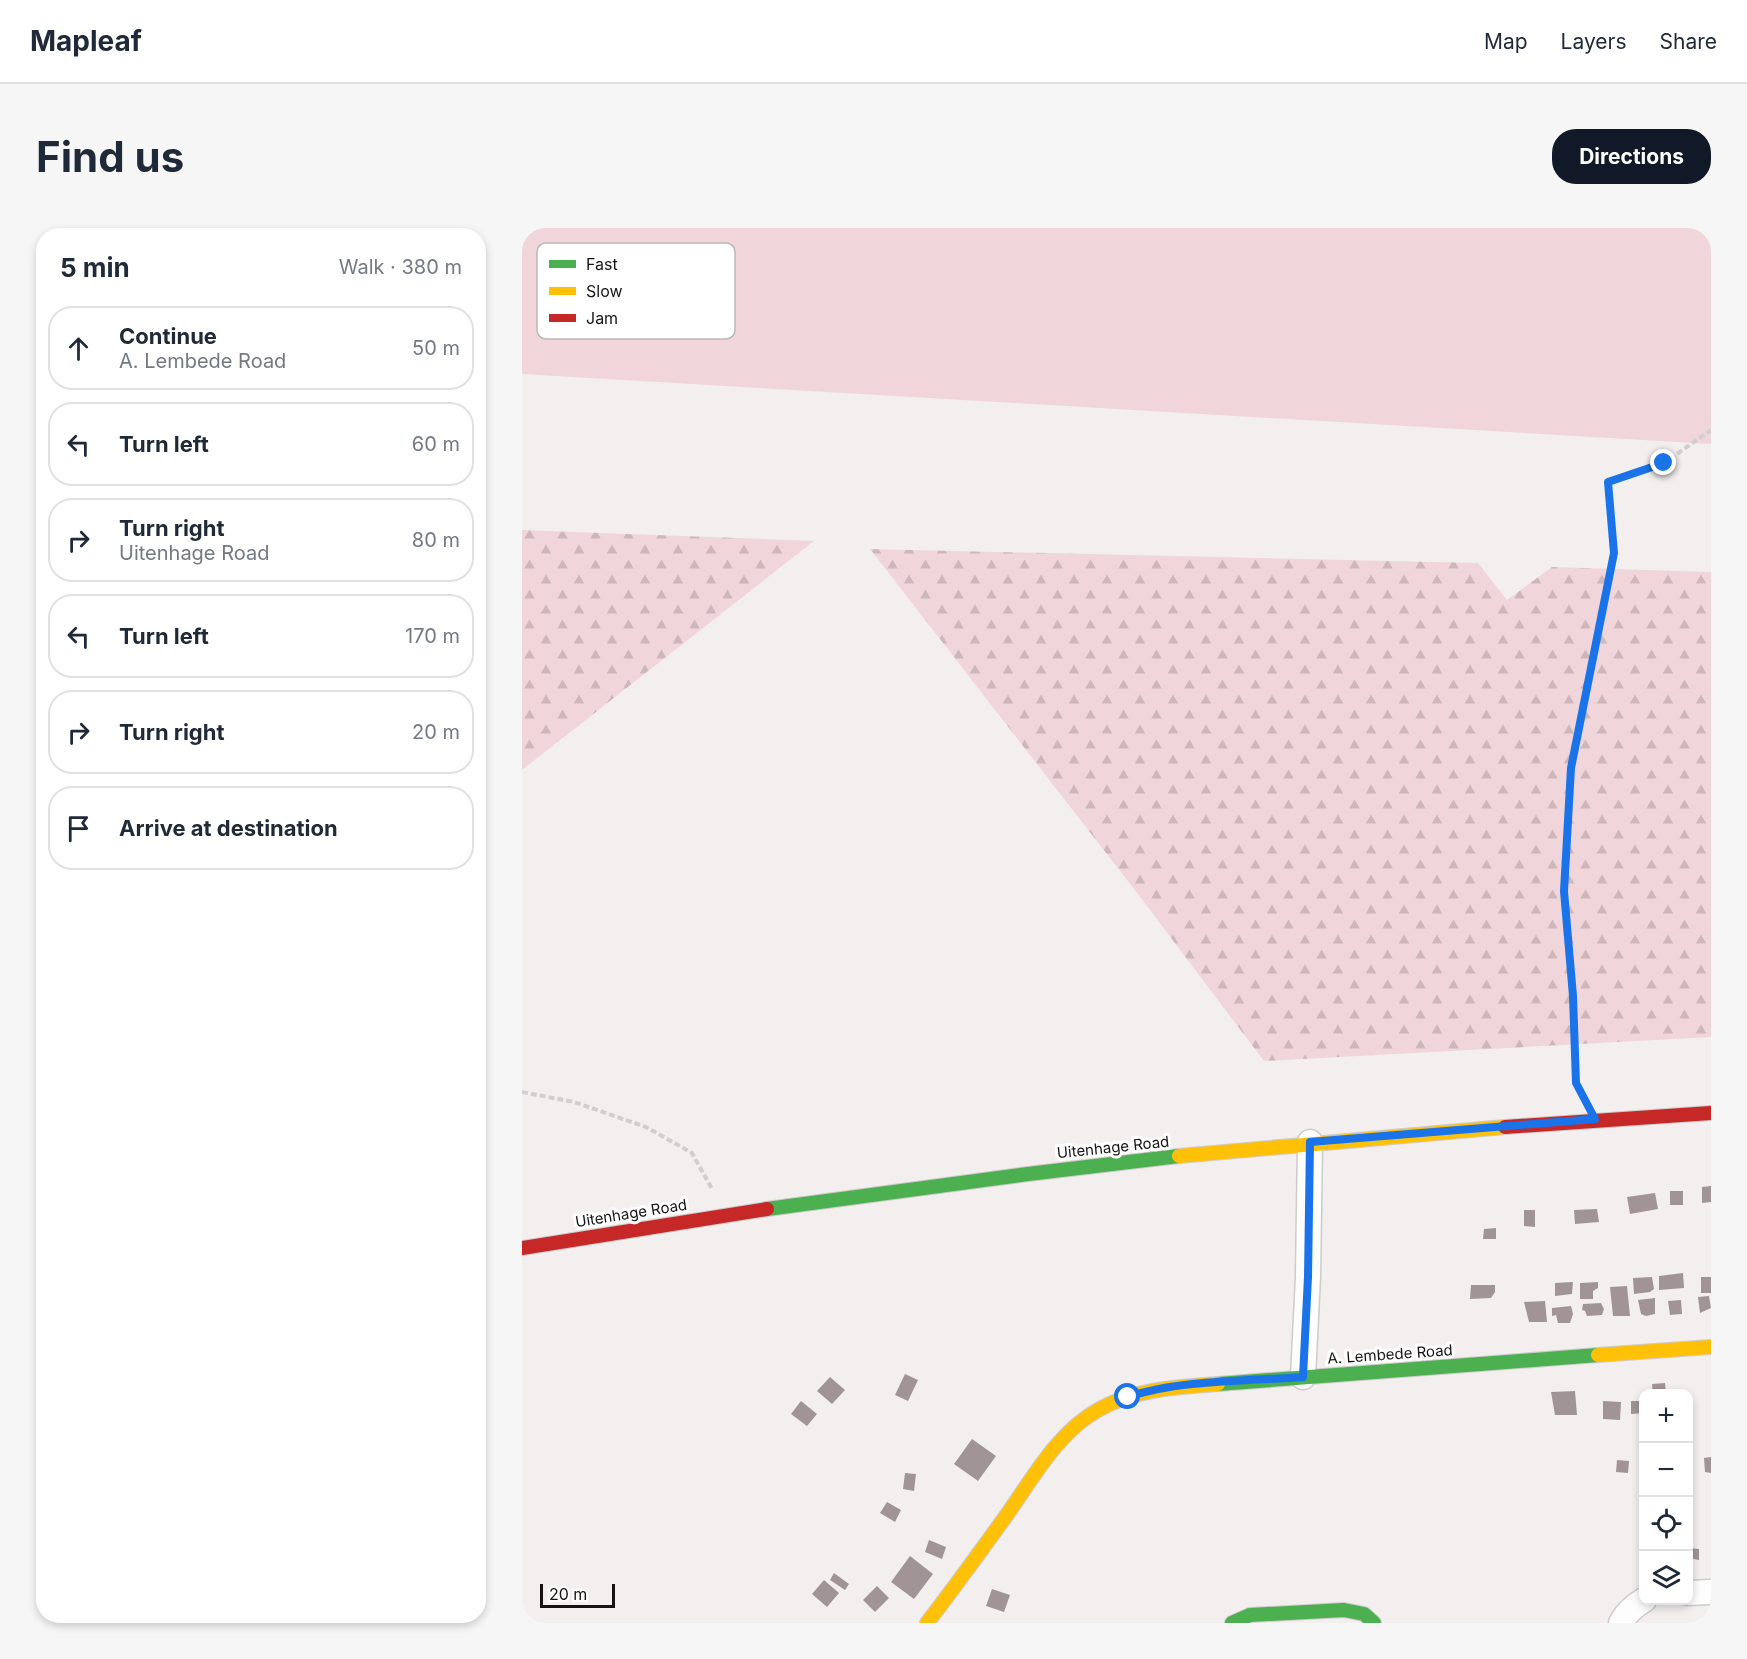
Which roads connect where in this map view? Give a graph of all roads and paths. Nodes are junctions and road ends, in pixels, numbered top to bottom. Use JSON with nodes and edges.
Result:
{"nodes":[{"id":1,"x":1711,"y":430,"type":"edge"},
{"id":2,"x":522,"y":1092,"type":"edge"},
{"id":3,"x":1711,"y":1113,"type":"edge"},
{"id":4,"x":1595,"y":1119,"type":"junction"},
{"id":5,"x":1310,"y":1142,"type":"junction"},
{"id":6,"x":727,"y":1215,"type":"junction"},
{"id":7,"x":522,"y":1248,"type":"edge"},
{"id":8,"x":1711,"y":1347,"type":"edge"},
{"id":9,"x":1303,"y":1377,"type":"junction"},
{"id":10,"x":1711,"y":1592,"type":"edge"},
{"id":11,"x":1693,"y":1593,"type":"edge"},
{"id":12,"x":1639,"y":1604,"type":"edge"},
{"id":13,"x":927,"y":1623,"type":"edge"},
{"id":14,"x":1232,"y":1623,"type":"edge"},
{"id":15,"x":1374,"y":1623,"type":"edge"},
{"id":16,"x":1621,"y":1623,"type":"edge"}],
"edges":[{"from":1,"to":4,"type":"path"},
{"from":2,"to":6,"type":"path"},
{"from":3,"to":4,"type":"main road","name":"Uitenhage Road"},
{"from":4,"to":5,"type":"main road","name":"Uitenhage Road"},
{"from":5,"to":6,"type":"main road","name":"Uitenhage Road"},
{"from":5,"to":9,"type":"street"},
{"from":6,"to":7,"type":"main road","name":"Uitenhage Road"},
{"from":8,"to":9,"type":"main road","name":"A. Lembede Road"},
{"from":9,"to":13,"type":"main road","name":"A. Lembede Road"},
{"from":10,"to":11,"type":"street"},
{"from":12,"to":16,"type":"street"},
{"from":14,"to":15,"type":"main road"}]}
